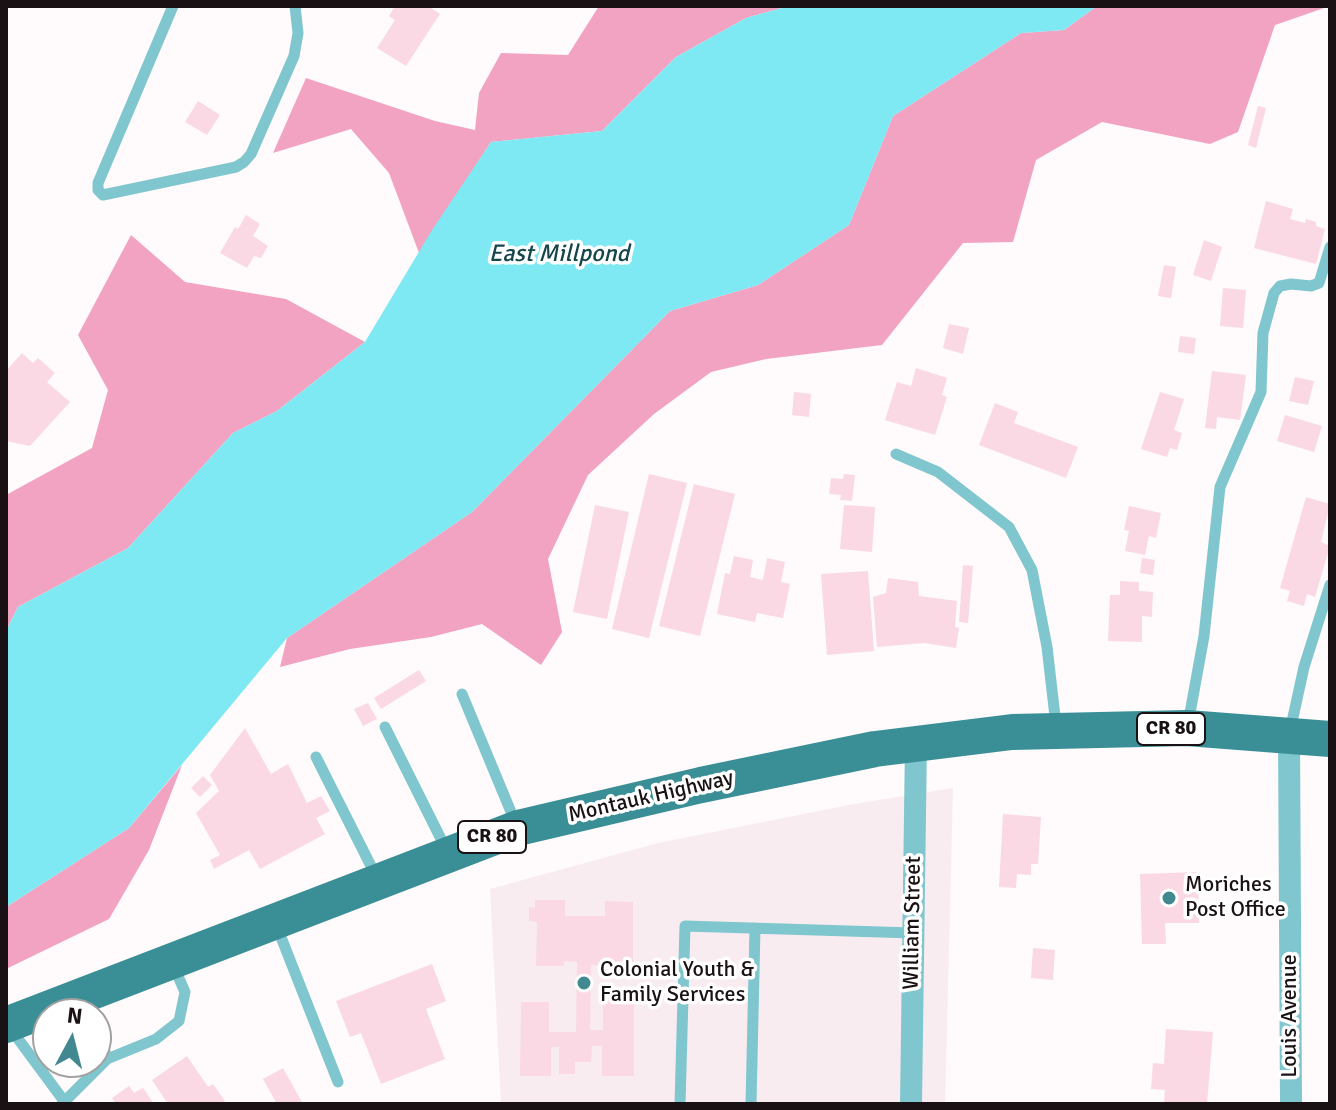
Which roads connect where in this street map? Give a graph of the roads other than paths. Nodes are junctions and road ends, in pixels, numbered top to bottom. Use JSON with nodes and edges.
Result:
{"nodes":[{"id":1,"x":173,"y":6,"type":"edge"},
{"id":2,"x":295,"y":6,"type":"edge"},
{"id":3,"x":1330,"y":247,"type":"edge"},
{"id":4,"x":896,"y":454,"type":"dead end"},
{"id":5,"x":1330,"y":585,"type":"edge"},
{"id":6,"x":462,"y":694,"type":"dead end"},
{"id":7,"x":385,"y":727,"type":"dead end"},
{"id":8,"x":1187,"y":728,"type":"junction"},
{"id":9,"x":1057,"y":733,"type":"junction"},
{"id":10,"x":1289,"y":736,"type":"junction"},
{"id":11,"x":1330,"y":739,"type":"edge"},
{"id":12,"x":916,"y":742,"type":"junction"},
{"id":13,"x":316,"y":757,"type":"dead end"},
{"id":14,"x":518,"y":828,"type":"junction"},
{"id":15,"x":448,"y":853,"type":"junction"},
{"id":16,"x":378,"y":880,"type":"junction"},
{"id":17,"x":276,"y":922,"type":"junction"},
{"id":18,"x":755,"y":928,"type":"junction"},
{"id":19,"x":913,"y":933,"type":"junction"},
{"id":20,"x":171,"y":962,"type":"junction"},
{"id":21,"x":111,"y":998,"type":"edge"},
{"id":22,"x":32,"y":1020,"type":"edge"},
{"id":23,"x":7,"y":1025,"type":"edge"},
{"id":24,"x":112,"y":1057,"type":"edge"},
{"id":25,"x":88,"y":1078,"type":"edge"},
{"id":26,"x":338,"y":1082,"type":"dead end"},
{"id":27,"x":63,"y":1103,"type":"edge"},
{"id":28,"x":680,"y":1104,"type":"edge"},
{"id":29,"x":751,"y":1104,"type":"edge"},
{"id":30,"x":911,"y":1104,"type":"edge"},
{"id":31,"x":1291,"y":1104,"type":"edge"}],
"edges":[{"from":1,"to":2,"type":"lane"},
{"from":3,"to":8,"type":"lane"},
{"from":4,"to":9,"type":"lane"},
{"from":5,"to":10,"type":"lane"},
{"from":6,"to":14,"type":"lane"},
{"from":7,"to":15,"type":"lane"},
{"from":8,"to":9,"type":"main road","name":"Montauk Highway","number":"CR 80"},
{"from":8,"to":10,"type":"main road","name":"Montauk Highway","number":"CR 80"},
{"from":9,"to":12,"type":"main road","name":"Montauk Highway","number":"CR 80"},
{"from":10,"to":11,"type":"main road","name":"Montauk Highway","number":"CR 80"},
{"from":10,"to":31,"type":"street","name":"Louis Avenue"},
{"from":12,"to":14,"type":"main road","name":"Montauk Highway","number":"CR 80"},
{"from":12,"to":19,"type":"street","name":"William Street"},
{"from":13,"to":16,"type":"lane"},
{"from":14,"to":15,"type":"main road","name":"Montauk Highway","number":"CR 80"},
{"from":15,"to":16,"type":"main road","name":"Montauk Highway","number":"CR 80"},
{"from":16,"to":17,"type":"main road","name":"Montauk Highway","number":"CR 80"},
{"from":17,"to":20,"type":"main road","name":"Montauk Highway","number":"CR 80"},
{"from":17,"to":26,"type":"lane"},
{"from":18,"to":19,"type":"lane"},
{"from":18,"to":28,"type":"lane"},
{"from":18,"to":29,"type":"lane"},
{"from":19,"to":30,"type":"street","name":"William Street"},
{"from":20,"to":21,"type":"main road","name":"Montauk Highway","number":"CR 80"},
{"from":20,"to":24,"type":"lane"},
{"from":22,"to":23,"type":"main road","name":"Montauk Highway","number":"CR 80"},
{"from":23,"to":27,"type":"lane"},
{"from":25,"to":27,"type":"lane"}]}
